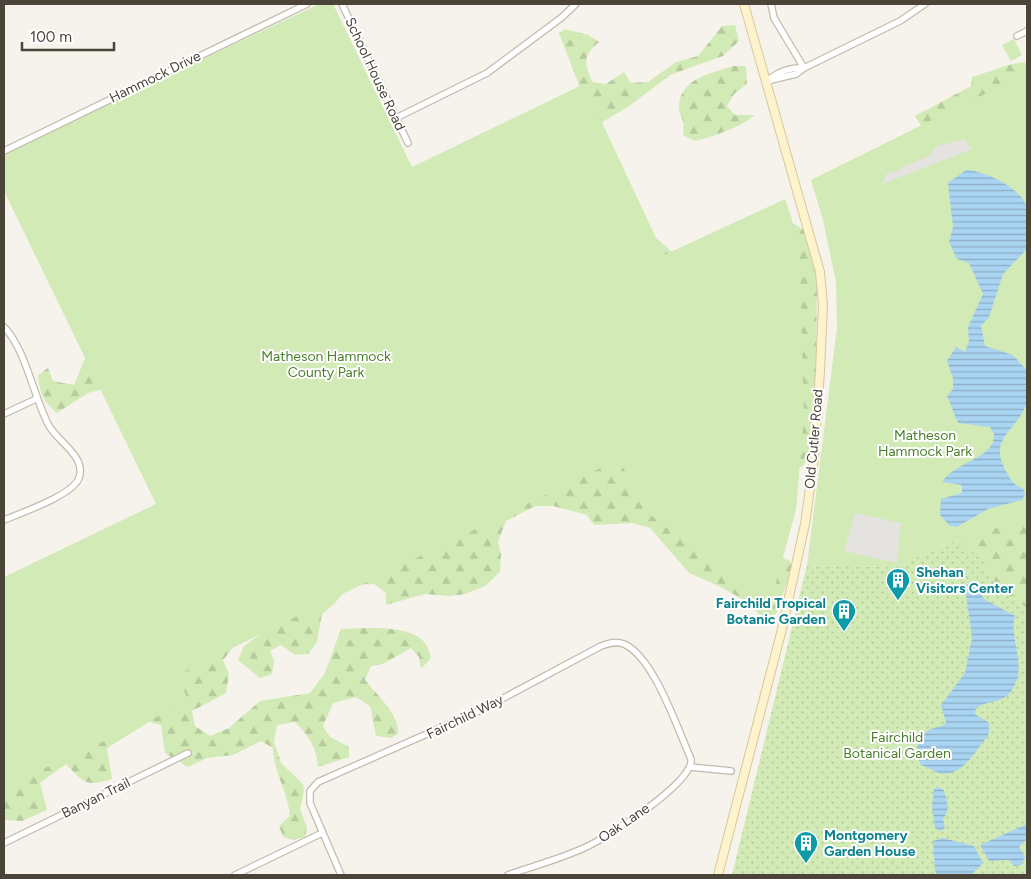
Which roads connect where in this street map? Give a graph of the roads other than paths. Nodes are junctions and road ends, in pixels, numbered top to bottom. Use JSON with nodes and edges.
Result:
{"nodes":[{"id":1,"x":307,"y":4,"type":"edge"},
{"id":2,"x":342,"y":4,"type":"edge"},
{"id":3,"x":576,"y":4,"type":"edge"},
{"id":4,"x":744,"y":4,"type":"edge"},
{"id":5,"x":771,"y":4,"type":"edge"},
{"id":6,"x":925,"y":4,"type":"edge"},
{"id":7,"x":1027,"y":31,"type":"edge"},
{"id":8,"x":1017,"y":36,"type":"dead end"},
{"id":9,"x":804,"y":68,"type":"junction"},
{"id":10,"x":767,"y":80,"type":"junction"},
{"id":11,"x":396,"y":118,"type":"junction"},
{"id":12,"x":408,"y":143,"type":"dead end"},
{"id":13,"x":4,"y":151,"type":"edge"},
{"id":14,"x":4,"y":327,"type":"edge"},
{"id":15,"x":36,"y":399,"type":"junction"},
{"id":16,"x":4,"y":414,"type":"edge"},
{"id":17,"x":4,"y":520,"type":"edge"},
{"id":18,"x":188,"y":753,"type":"dead end"},
{"id":19,"x":690,"y":766,"type":"junction"},
{"id":20,"x":730,"y":772,"type":"dead end"},
{"id":21,"x":322,"y":833,"type":"junction"},
{"id":22,"x":4,"y":842,"type":"edge"},
{"id":23,"x":235,"y":875,"type":"edge"},
{"id":24,"x":341,"y":875,"type":"edge"},
{"id":25,"x":508,"y":875,"type":"edge"},
{"id":26,"x":718,"y":875,"type":"edge"}],
"edges":[{"from":1,"to":13,"type":"street","name":"Hammock Drive"},
{"from":2,"to":11,"type":"street","name":"School House Road"},
{"from":3,"to":11,"type":"street"},
{"from":4,"to":10,"type":"main road","name":"Old Cutler Road"},
{"from":5,"to":9,"type":"street"},
{"from":6,"to":9,"type":"street"},
{"from":7,"to":8,"type":"street"},
{"from":9,"to":10,"type":"street"},
{"from":10,"to":26,"type":"main road","name":"Old Cutler Road"},
{"from":11,"to":12,"type":"street","name":"School House Road"},
{"from":14,"to":15,"type":"street"},
{"from":15,"to":16,"type":"street"},
{"from":15,"to":17,"type":"street"},
{"from":18,"to":22,"type":"street","name":"Banyan Trail"},
{"from":19,"to":20,"type":"street"},
{"from":19,"to":21,"type":"street","name":"Fairchild Way"},
{"from":19,"to":25,"type":"street","name":"Oak Lane"},
{"from":21,"to":23,"type":"street"},
{"from":21,"to":24,"type":"street"}]}
